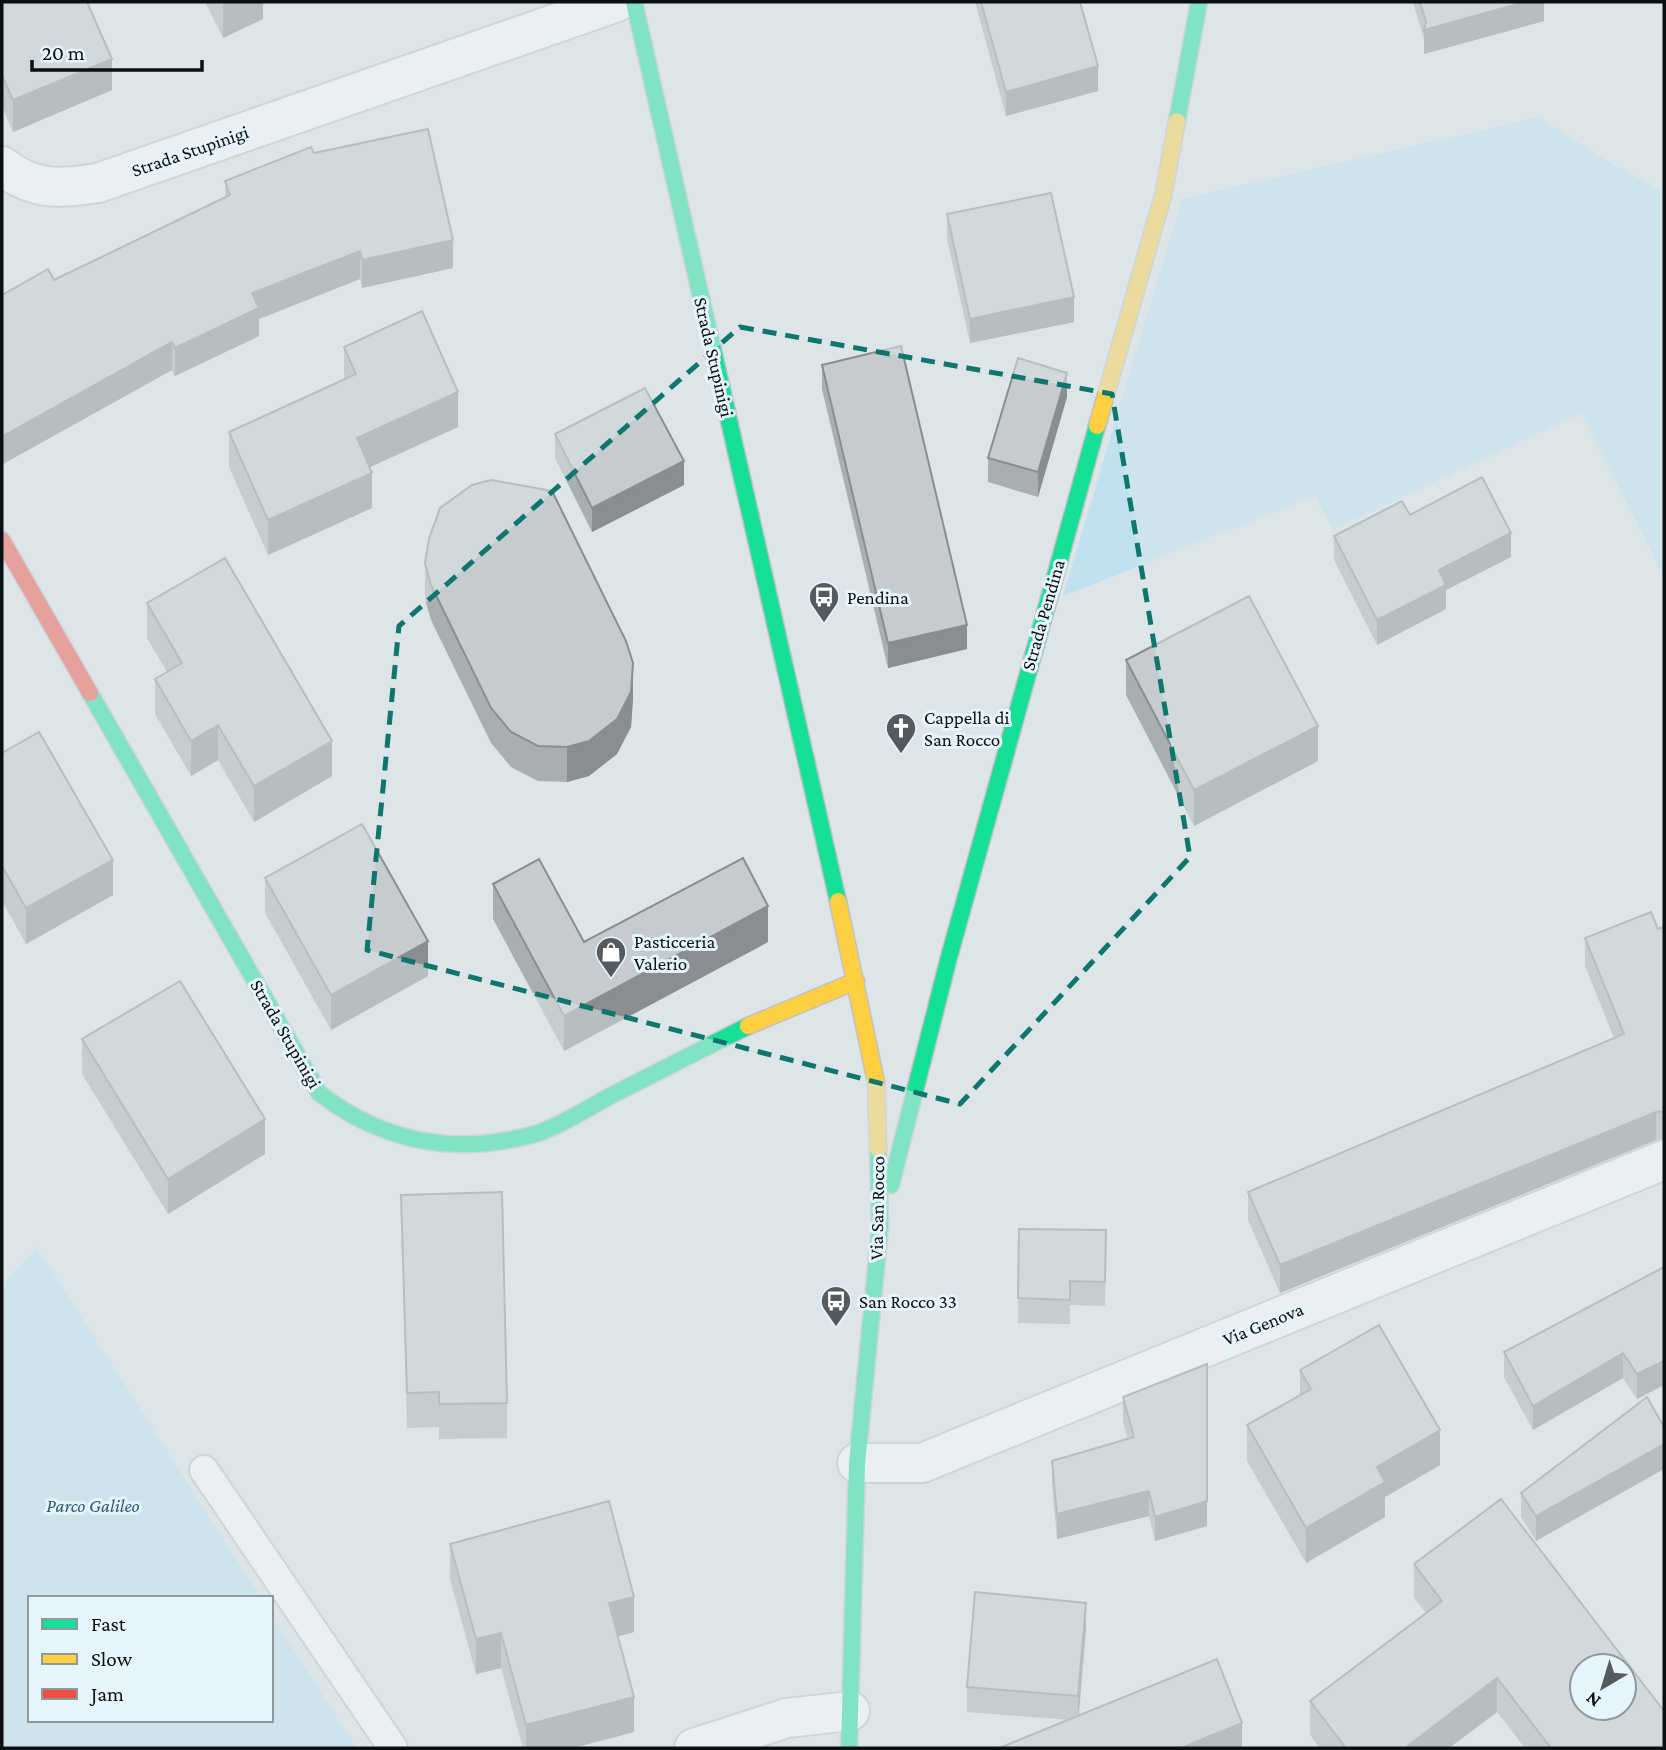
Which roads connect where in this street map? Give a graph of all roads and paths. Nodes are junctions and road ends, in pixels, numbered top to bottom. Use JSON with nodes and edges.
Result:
{"nodes":[{"id":1,"x":617,"y":2,"type":"edge"},
{"id":2,"x":634,"y":2,"type":"edge"},
{"id":3,"x":1199,"y":2,"type":"edge"},
{"id":4,"x":2,"y":166,"type":"edge"},
{"id":5,"x":2,"y":540,"type":"edge"},
{"id":6,"x":794,"y":713,"type":"joint"},
{"id":7,"x":856,"y":981,"type":"junction"},
{"id":8,"x":1664,"y":1160,"type":"edge"},
{"id":9,"x":880,"y":1227,"type":"junction"},
{"id":10,"x":857,"y":1463,"type":"junction"},
{"id":11,"x":204,"y":1471,"type":"dead end"},
{"id":12,"x":850,"y":1711,"type":"junction"},
{"id":13,"x":393,"y":1748,"type":"edge"},
{"id":14,"x":694,"y":1748,"type":"edge"},
{"id":15,"x":849,"y":1748,"type":"edge"}],
"edges":[{"from":1,"to":4,"type":"street","name":"Strada Stupinigi"},
{"from":2,"to":6,"type":"street","name":"Strada Stupinigi"},
{"from":3,"to":9,"type":"street","name":"Strada Pendina"},
{"from":5,"to":7,"type":"street","name":"Strada Stupinigi"},
{"from":6,"to":7,"type":"street","name":"Via San Rocco"},
{"from":7,"to":9,"type":"street","name":"Via San Rocco"},
{"from":8,"to":10,"type":"street","name":"Via Genova"},
{"from":9,"to":10,"type":"street","name":"Via San Rocco"},
{"from":10,"to":12,"type":"street","name":"Via San Rocco"},
{"from":11,"to":13,"type":"lane"},
{"from":12,"to":14,"type":"street"},
{"from":12,"to":15,"type":"street","name":"Via San Rocco"}]}
